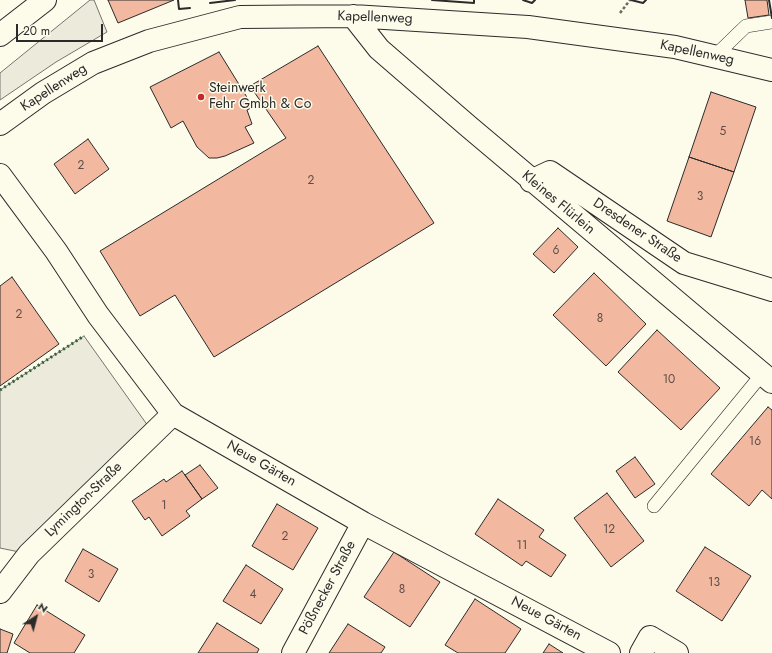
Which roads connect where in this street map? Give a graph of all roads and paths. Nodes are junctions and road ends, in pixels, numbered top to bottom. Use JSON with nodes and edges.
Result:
{"nodes":[{"id":1,"x":45,"y":0,"type":"edge"},
{"id":2,"x":354,"y":16,"type":"junction"},
{"id":3,"x":772,"y":22,"type":"edge"},
{"id":4,"x":0,"y":35,"type":"edge"},
{"id":5,"x":715,"y":56,"type":"junction"},
{"id":6,"x":772,"y":70,"type":"edge"},
{"id":7,"x":0,"y":124,"type":"edge"},
{"id":8,"x":0,"y":176,"type":"edge"},
{"id":9,"x":531,"y":181,"type":"junction"},
{"id":10,"x":772,"y":290,"type":"edge"},
{"id":11,"x":767,"y":377,"type":"edge"},
{"id":12,"x":173,"y":414,"type":"junction"},
{"id":13,"x":654,"y":506,"type":"dead end"},
{"id":14,"x":363,"y":523,"type":"junction"},
{"id":15,"x":0,"y":592,"type":"edge"},
{"id":16,"x":293,"y":653,"type":"edge"},
{"id":17,"x":609,"y":653,"type":"edge"},
{"id":18,"x":641,"y":653,"type":"edge"},
{"id":19,"x":677,"y":653,"type":"edge"}],
"edges":[{"from":1,"to":4,"type":"street"},
{"from":2,"to":5,"type":"street","name":"Kapellenweg"},
{"from":2,"to":7,"type":"street","name":"Kapellenweg"},
{"from":2,"to":9,"type":"street","name":"Kleines Flürlein"},
{"from":3,"to":5,"type":"lane"},
{"from":5,"to":6,"type":"street","name":"Kapellenweg"},
{"from":8,"to":12,"type":"street","name":"Neue Gärten"},
{"from":9,"to":10,"type":"street","name":"Dresdener Straße"},
{"from":9,"to":11,"type":"street","name":"Kleines Flürlein"},
{"from":11,"to":13,"type":"lane"},
{"from":12,"to":14,"type":"street","name":"Neue Gärten"},
{"from":12,"to":15,"type":"street","name":"Lymington-Straße"},
{"from":14,"to":16,"type":"street","name":"Pößnecker Straße"},
{"from":14,"to":17,"type":"street","name":"Neue Gärten"},
{"from":18,"to":19,"type":"street"}]}
